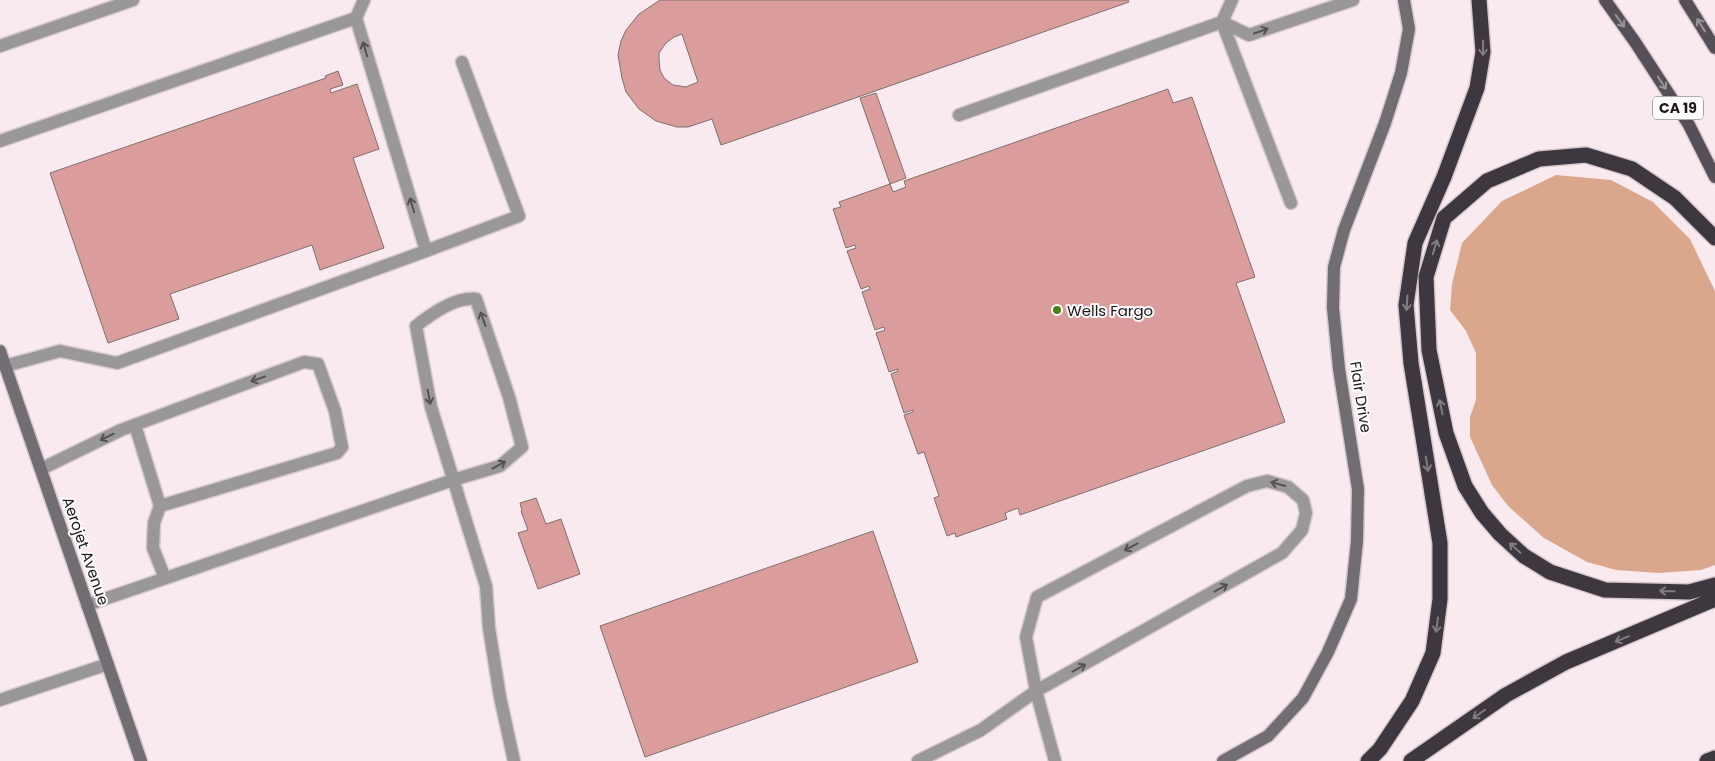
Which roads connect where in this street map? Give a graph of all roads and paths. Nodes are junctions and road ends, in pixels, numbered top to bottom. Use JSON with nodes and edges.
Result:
{"nodes":[{"id":1,"x":133,"y":0,"type":"edge"},
{"id":2,"x":364,"y":0,"type":"edge"},
{"id":3,"x":1232,"y":0,"type":"edge"},
{"id":4,"x":1353,"y":0,"type":"edge"},
{"id":5,"x":1404,"y":0,"type":"edge"},
{"id":6,"x":1479,"y":0,"type":"edge"},
{"id":7,"x":1604,"y":0,"type":"edge"},
{"id":8,"x":1685,"y":0,"type":"edge"},
{"id":9,"x":356,"y":18,"type":"junction"},
{"id":10,"x":1222,"y":22,"type":"junction"},
{"id":11,"x":0,"y":46,"type":"edge"},
{"id":12,"x":1715,"y":48,"type":"edge"},
{"id":13,"x":462,"y":62,"type":"dead end"},
{"id":14,"x":958,"y":115,"type":"dead end"},
{"id":15,"x":0,"y":141,"type":"edge"},
{"id":16,"x":1715,"y":177,"type":"edge"},
{"id":17,"x":1291,"y":203,"type":"dead end"},
{"id":18,"x":1715,"y":238,"type":"edge"},
{"id":19,"x":426,"y":252,"type":"junction"},
{"id":20,"x":0,"y":351,"type":"edge"},
{"id":21,"x":5,"y":366,"type":"junction"},
{"id":22,"x":135,"y":425,"type":"junction"},
{"id":23,"x":41,"y":469,"type":"junction"},
{"id":24,"x":453,"y":480,"type":"junction"},
{"id":25,"x":160,"y":506,"type":"junction"},
{"id":26,"x":165,"y":578,"type":"junction"},
{"id":27,"x":1715,"y":585,"type":"edge"},
{"id":28,"x":1715,"y":599,"type":"edge"},
{"id":29,"x":87,"y":605,"type":"junction"},
{"id":30,"x":108,"y":664,"type":"junction"},
{"id":31,"x":1036,"y":692,"type":"junction"},
{"id":32,"x":0,"y":700,"type":"edge"},
{"id":33,"x":1715,"y":758,"type":"edge"},
{"id":34,"x":141,"y":761,"type":"edge"},
{"id":35,"x":514,"y":761,"type":"edge"},
{"id":36,"x":918,"y":761,"type":"edge"},
{"id":37,"x":1055,"y":761,"type":"edge"},
{"id":38,"x":1223,"y":761,"type":"edge"},
{"id":39,"x":1368,"y":761,"type":"edge"},
{"id":40,"x":1411,"y":761,"type":"edge"},
{"id":41,"x":1707,"y":761,"type":"edge"}],
"edges":[{"from":1,"to":11,"type":"lane"},
{"from":2,"to":9,"type":"lane"},
{"from":3,"to":10,"type":"lane"},
{"from":10,"to":4,"type":"lane","one_way":true},
{"from":5,"to":38,"type":"street","name":"Flair Drive"},
{"from":6,"to":39,"type":"highway","one_way":true},
{"from":7,"to":16,"type":"main road","number":"CA 19","one_way":true},
{"from":12,"to":8,"type":"main road","one_way":true},
{"from":9,"to":15,"type":"lane"},
{"from":19,"to":9,"type":"lane","one_way":true},
{"from":10,"to":14,"type":"lane"},
{"from":10,"to":17,"type":"lane"},
{"from":13,"to":19,"type":"lane"},
{"from":27,"to":18,"type":"highway","one_way":true},
{"from":19,"to":21,"type":"lane"},
{"from":20,"to":21,"type":"street","name":"Aerojet Avenue"},
{"from":21,"to":23,"type":"street","name":"Aerojet Avenue"},
{"from":22,"to":23,"type":"lane","one_way":true},
{"from":22,"to":25,"type":"lane"},
{"from":25,"to":22,"type":"lane","one_way":true},
{"from":23,"to":29,"type":"street","name":"Aerojet Avenue"},
{"from":24,"to":24,"type":"lane","one_way":true},
{"from":24,"to":26,"type":"lane"},
{"from":24,"to":35,"type":"lane"},
{"from":25,"to":26,"type":"lane"},
{"from":26,"to":29,"type":"lane"},
{"from":28,"to":40,"type":"highway","one_way":true},
{"from":29,"to":30,"type":"street","name":"Aerojet Avenue"},
{"from":30,"to":32,"type":"lane"},
{"from":30,"to":34,"type":"street","name":"Aerojet Avenue"},
{"from":31,"to":31,"type":"lane","one_way":true},
{"from":31,"to":36,"type":"lane"},
{"from":31,"to":37,"type":"lane"},
{"from":33,"to":41,"type":"highway"}]}
